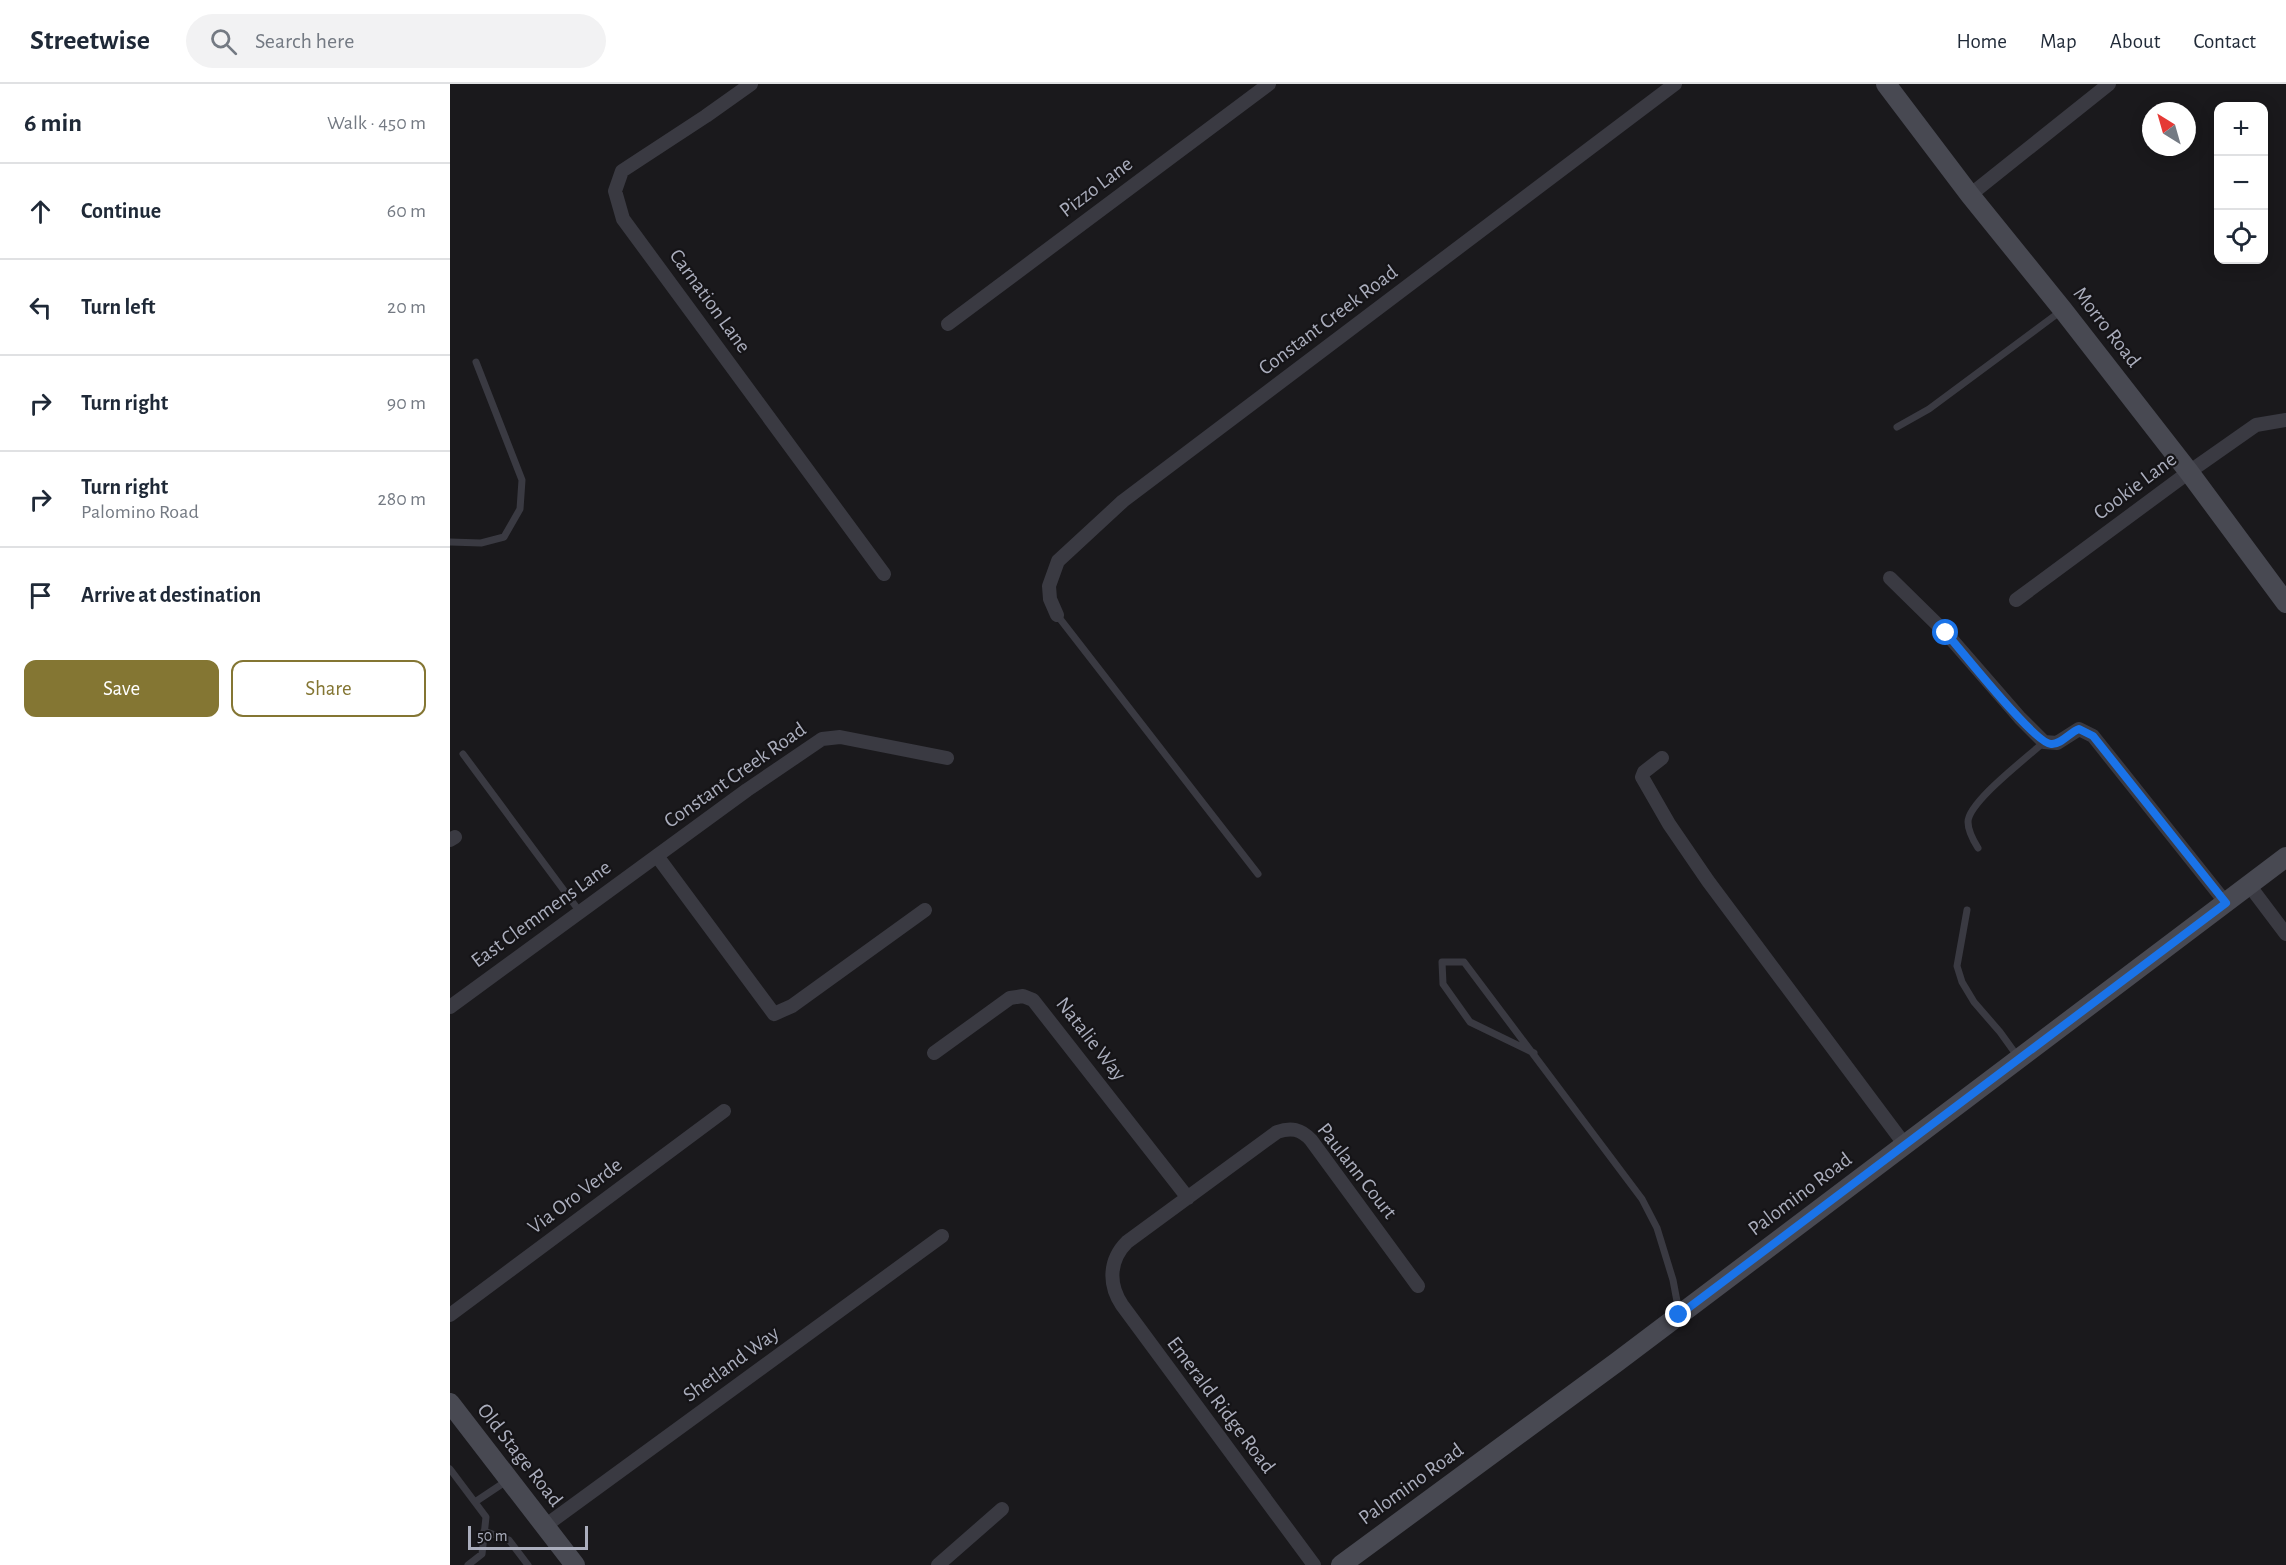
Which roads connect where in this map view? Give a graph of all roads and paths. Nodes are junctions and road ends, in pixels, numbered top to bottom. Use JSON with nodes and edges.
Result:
{"nodes":[{"id":1,"x":751,"y":84,"type":"edge"},
{"id":2,"x":1269,"y":84,"type":"edge"},
{"id":3,"x":1675,"y":84,"type":"edge"},
{"id":4,"x":1886,"y":84,"type":"edge"},
{"id":5,"x":2109,"y":84,"type":"edge"},
{"id":6,"x":1970,"y":195,"type":"junction"},
{"id":7,"x":2063,"y":310,"type":"junction"},
{"id":8,"x":948,"y":324,"type":"dead end"},
{"id":9,"x":476,"y":362,"type":"dead end"},
{"id":10,"x":2286,"y":420,"type":"edge"},
{"id":11,"x":1897,"y":427,"type":"dead end"},
{"id":12,"x":2189,"y":472,"type":"junction"},
{"id":13,"x":450,"y":542,"type":"edge"},
{"id":14,"x":884,"y":574,"type":"dead end"},
{"id":15,"x":1890,"y":578,"type":"dead end"},
{"id":16,"x":2016,"y":600,"type":"dead end"},
{"id":17,"x":2286,"y":603,"type":"edge"},
{"id":18,"x":1057,"y":615,"type":"joint"},
{"id":19,"x":2044,"y":742,"type":"junction"},
{"id":20,"x":463,"y":754,"type":"dead end"},
{"id":21,"x":947,"y":758,"type":"dead end"},
{"id":22,"x":1662,"y":758,"type":"dead end"},
{"id":23,"x":1978,"y":848,"type":"dead end"},
{"id":24,"x":657,"y":856,"type":"junction"},
{"id":25,"x":2286,"y":857,"type":"edge"},
{"id":26,"x":1258,"y":874,"type":"dead end"},
{"id":27,"x":2249,"y":885,"type":"junction"},
{"id":28,"x":2226,"y":903,"type":"junction"},
{"id":29,"x":925,"y":910,"type":"dead end"},
{"id":30,"x":1966,"y":910,"type":"dead end"},
{"id":31,"x":580,"y":912,"type":"junction"},
{"id":32,"x":2286,"y":933,"type":"edge"},
{"id":33,"x":450,"y":1007,"type":"edge"},
{"id":34,"x":934,"y":1053,"type":"dead end"},
{"id":35,"x":1534,"y":1053,"type":"junction"},
{"id":36,"x":2019,"y":1059,"type":"junction"},
{"id":37,"x":724,"y":1111,"type":"dead end"},
{"id":38,"x":1905,"y":1144,"type":"junction"},
{"id":39,"x":1188,"y":1198,"type":"junction"},
{"id":40,"x":942,"y":1236,"type":"dead end"},
{"id":41,"x":1418,"y":1286,"type":"dead end"},
{"id":42,"x":450,"y":1315,"type":"edge"},
{"id":43,"x":1679,"y":1315,"type":"junction"},
{"id":44,"x":450,"y":1403,"type":"edge"},
{"id":45,"x":450,"y":1469,"type":"edge"},
{"id":46,"x":508,"y":1480,"type":"junction"},
{"id":47,"x":476,"y":1502,"type":"junction"},
{"id":48,"x":1002,"y":1509,"type":"dead end"},
{"id":49,"x":545,"y":1526,"type":"junction"},
{"id":50,"x":484,"y":1531,"type":"junction"},
{"id":51,"x":468,"y":1565,"type":"edge"},
{"id":52,"x":528,"y":1565,"type":"edge"},
{"id":53,"x":575,"y":1565,"type":"edge"},
{"id":54,"x":938,"y":1565,"type":"edge"},
{"id":55,"x":1314,"y":1565,"type":"edge"},
{"id":56,"x":1341,"y":1565,"type":"edge"}],
"edges":[{"from":1,"to":14,"type":"street","name":"Carnation Lane"},
{"from":2,"to":8,"type":"street","name":"Pizzo Lane"},
{"from":3,"to":18,"type":"street","name":"Constant Creek Road"},
{"from":4,"to":6,"type":"street","name":"Morro Road"},
{"from":5,"to":6,"type":"street"},
{"from":6,"to":7,"type":"street","name":"Morro Road"},
{"from":7,"to":11,"type":"lane"},
{"from":7,"to":12,"type":"street","name":"Morro Road"},
{"from":9,"to":13,"type":"lane"},
{"from":10,"to":12,"type":"street","name":"Cookie Lane"},
{"from":12,"to":16,"type":"street","name":"Cookie Lane"},
{"from":12,"to":17,"type":"street","name":"Morro Road"},
{"from":15,"to":19,"type":"street"},
{"from":18,"to":26,"type":"lane"},
{"from":19,"to":23,"type":"lane"},
{"from":19,"to":28,"type":"street"},
{"from":20,"to":31,"type":"lane"},
{"from":21,"to":24,"type":"street","name":"Constant Creek Road"},
{"from":22,"to":38,"type":"street"},
{"from":24,"to":29,"type":"street"},
{"from":24,"to":31,"type":"street","name":"East Clemmens Lane"},
{"from":25,"to":27,"type":"street","name":"Palomino Road"},
{"from":27,"to":28,"type":"street","name":"Palomino Road"},
{"from":27,"to":32,"type":"street"},
{"from":28,"to":36,"type":"street","name":"Palomino Road"},
{"from":30,"to":36,"type":"lane"},
{"from":31,"to":33,"type":"street","name":"East Clemmens Lane"},
{"from":34,"to":39,"type":"street","name":"Natalie Way"},
{"from":35,"to":35,"type":"lane"},
{"from":35,"to":43,"type":"lane"},
{"from":36,"to":38,"type":"street","name":"Palomino Road"},
{"from":37,"to":42,"type":"street","name":"Via Oro Verde"},
{"from":38,"to":43,"type":"street","name":"Palomino Road"},
{"from":39,"to":41,"type":"street","name":"Paulann Court"},
{"from":39,"to":55,"type":"street","name":"Emerald Ridge Road"},
{"from":40,"to":49,"type":"street","name":"Shetland Way"},
{"from":43,"to":56,"type":"street","name":"Palomino Road"},
{"from":44,"to":46,"type":"street","name":"Old Stage Road"},
{"from":45,"to":47,"type":"lane"},
{"from":46,"to":47,"type":"lane"},
{"from":46,"to":49,"type":"street","name":"Old Stage Road"},
{"from":47,"to":50,"type":"lane"},
{"from":48,"to":54,"type":"street"},
{"from":49,"to":53,"type":"street","name":"Old Stage Road"},
{"from":50,"to":51,"type":"lane"},
{"from":50,"to":52,"type":"lane"}]}
